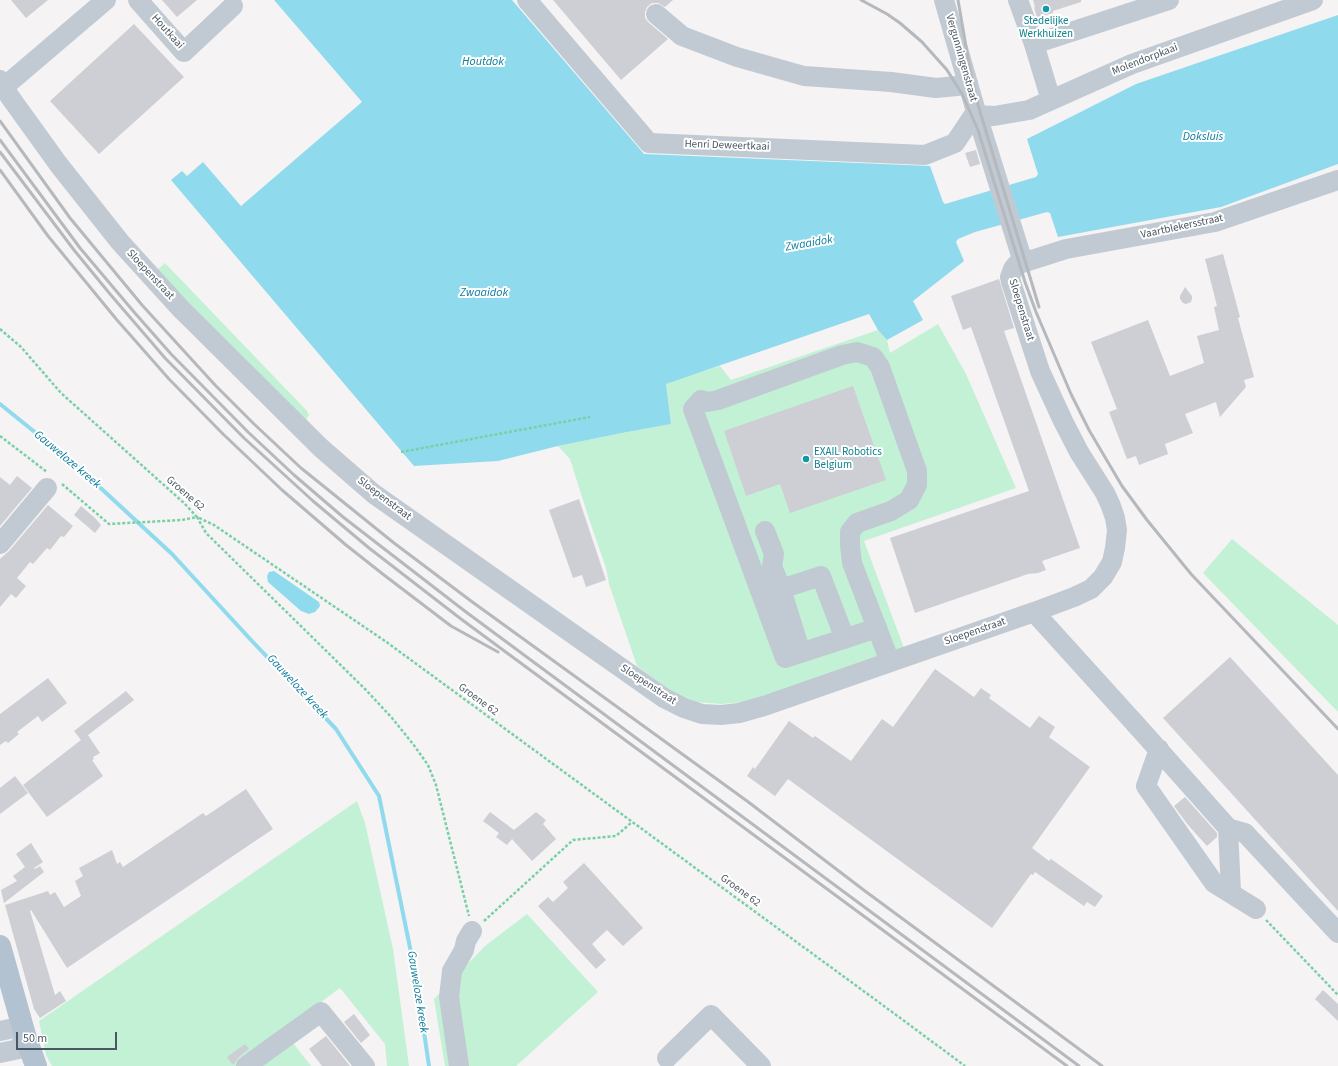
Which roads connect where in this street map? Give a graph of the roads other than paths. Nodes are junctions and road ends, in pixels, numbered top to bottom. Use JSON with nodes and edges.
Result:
{"nodes":[{"id":1,"x":106,"y":0,"type":"edge"},
{"id":2,"x":138,"y":0,"type":"edge"},
{"id":3,"x":527,"y":0,"type":"edge"},
{"id":4,"x":944,"y":0,"type":"edge"},
{"id":5,"x":1018,"y":0,"type":"edge"},
{"id":6,"x":1169,"y":0,"type":"edge"},
{"id":7,"x":1313,"y":0,"type":"edge"},
{"id":8,"x":233,"y":6,"type":"dead end"},
{"id":9,"x":656,"y":14,"type":"dead end"},
{"id":10,"x":1034,"y":44,"type":"junction"},
{"id":11,"x":2,"y":83,"type":"edge"},
{"id":12,"x":968,"y":83,"type":"junction"},
{"id":13,"x":1051,"y":100,"type":"junction"},
{"id":14,"x":977,"y":116,"type":"junction"},
{"id":15,"x":1338,"y":180,"type":"edge"},
{"id":16,"x":1023,"y":262,"type":"junction"},
{"id":17,"x":47,"y":488,"type":"dead end"},
{"id":18,"x":765,"y":531,"type":"dead end"},
{"id":19,"x":0,"y":544,"type":"edge"},
{"id":20,"x":781,"y":590,"type":"junction"},
{"id":21,"x":1034,"y":612,"type":"junction"},
{"id":22,"x":877,"y":627,"type":"junction"},
{"id":23,"x":844,"y":639,"type":"junction"},
{"id":24,"x":801,"y":653,"type":"junction"},
{"id":25,"x":890,"y":662,"type":"junction"},
{"id":26,"x":1158,"y":749,"type":"junction"},
{"id":27,"x":1228,"y":828,"type":"junction"},
{"id":28,"x":1231,"y":892,"type":"junction"},
{"id":29,"x":1256,"y":910,"type":"road end"},
{"id":30,"x":472,"y":932,"type":"road end"},
{"id":31,"x":1338,"y":933,"type":"edge"},
{"id":32,"x":0,"y":946,"type":"edge"},
{"id":33,"x":0,"y":1031,"type":"edge"},
{"id":34,"x":25,"y":1035,"type":"junction"},
{"id":35,"x":0,"y":1053,"type":"edge"},
{"id":36,"x":667,"y":1058,"type":"dead end"},
{"id":37,"x":36,"y":1066,"type":"edge"},
{"id":38,"x":246,"y":1066,"type":"edge"},
{"id":39,"x":365,"y":1066,"type":"edge"},
{"id":40,"x":459,"y":1066,"type":"edge"},
{"id":41,"x":761,"y":1066,"type":"edge"}],
"edges":[{"from":1,"to":11,"type":"street"},
{"from":2,"to":8,"type":"street","name":"Houtkaai"},
{"from":3,"to":14,"type":"street","name":"Henri Deweertkaai"},
{"from":4,"to":12,"type":"street","name":"Vergunningenstraat"},
{"from":5,"to":10,"type":"street"},
{"from":6,"to":10,"type":"street"},
{"from":7,"to":13,"type":"street","name":"Molendorpkaai"},
{"from":9,"to":12,"type":"street"},
{"from":10,"to":13,"type":"street"},
{"from":11,"to":25,"type":"street","name":"Sloepenstraat"},
{"from":12,"to":14,"type":"street","name":"Vergunningenstraat"},
{"from":13,"to":14,"type":"street","name":"Molendorpkaai"},
{"from":14,"to":16,"type":"street","name":"Sloepenstraat"},
{"from":15,"to":16,"type":"street","name":"Vaartblekersstraat"},
{"from":16,"to":21,"type":"street","name":"Sloepenstraat"},
{"from":17,"to":19,"type":"street"},
{"from":18,"to":20,"type":"street"},
{"from":20,"to":23,"type":"street"},
{"from":20,"to":24,"type":"street"},
{"from":21,"to":25,"type":"street","name":"Sloepenstraat"},
{"from":21,"to":26,"type":"street"},
{"from":22,"to":23,"type":"street"},
{"from":22,"to":24,"type":"street"},
{"from":22,"to":25,"type":"street"},
{"from":23,"to":24,"type":"street"},
{"from":26,"to":27,"type":"street"},
{"from":26,"to":28,"type":"street"},
{"from":27,"to":28,"type":"street"},
{"from":27,"to":31,"type":"street"},
{"from":28,"to":29,"type":"street"},
{"from":30,"to":40,"type":"street"},
{"from":32,"to":34,"type":"main road"},
{"from":33,"to":34,"type":"street"},
{"from":34,"to":35,"type":"street"},
{"from":34,"to":37,"type":"main road"},
{"from":36,"to":41,"type":"street"},
{"from":38,"to":39,"type":"street"}]}
